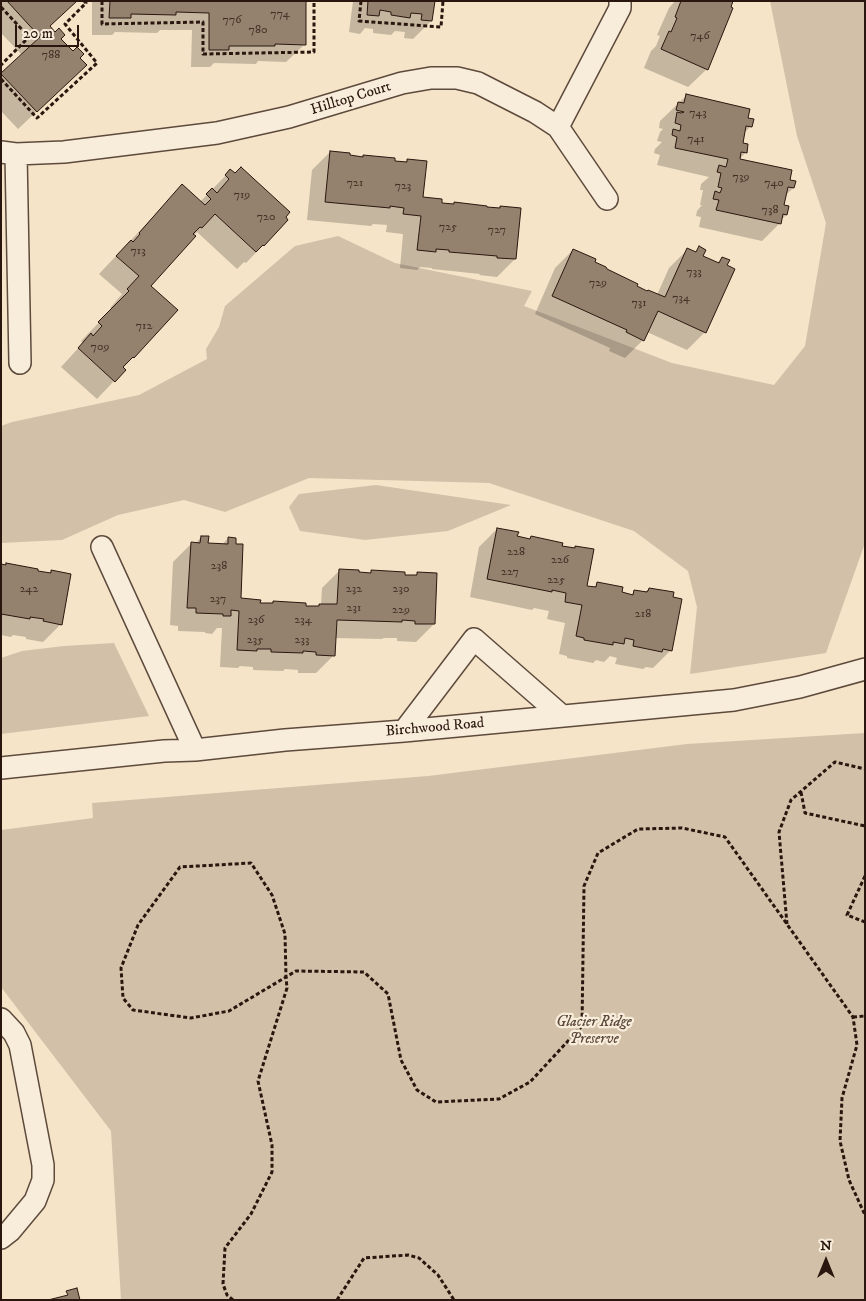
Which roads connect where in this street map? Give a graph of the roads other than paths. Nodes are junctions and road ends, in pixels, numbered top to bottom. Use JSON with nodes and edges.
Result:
{"nodes":[{"id":1,"x":620,"y":4,"type":"edge"},
{"id":2,"x":558,"y":127,"type":"junction"},
{"id":3,"x":9,"y":153,"type":"edge"},
{"id":4,"x":607,"y":198,"type":"dead end"},
{"id":5,"x":20,"y":363,"type":"dead end"},
{"id":6,"x":102,"y":547,"type":"dead end"},
{"id":7,"x":865,"y":669,"type":"edge"},
{"id":8,"x":562,"y":716,"type":"junction"},
{"id":9,"x":404,"y":730,"type":"junction"},
{"id":10,"x":195,"y":750,"type":"junction"},
{"id":11,"x":1,"y":768,"type":"edge"},
{"id":12,"x":1,"y":1019,"type":"edge"},
{"id":13,"x":1,"y":1238,"type":"edge"}],
"edges":[{"from":1,"to":2,"type":"street"},
{"from":2,"to":3,"type":"street","name":"Hilltop Court"},
{"from":2,"to":4,"type":"street"},
{"from":3,"to":5,"type":"street"},
{"from":6,"to":10,"type":"street"},
{"from":7,"to":8,"type":"street","name":"Birchwood Road"},
{"from":8,"to":9,"type":"street","name":"Birchwood Road"},
{"from":8,"to":9,"type":"street"},
{"from":9,"to":10,"type":"street","name":"Birchwood Road"},
{"from":10,"to":11,"type":"street","name":"Birchwood Road"},
{"from":12,"to":13,"type":"street"}]}
